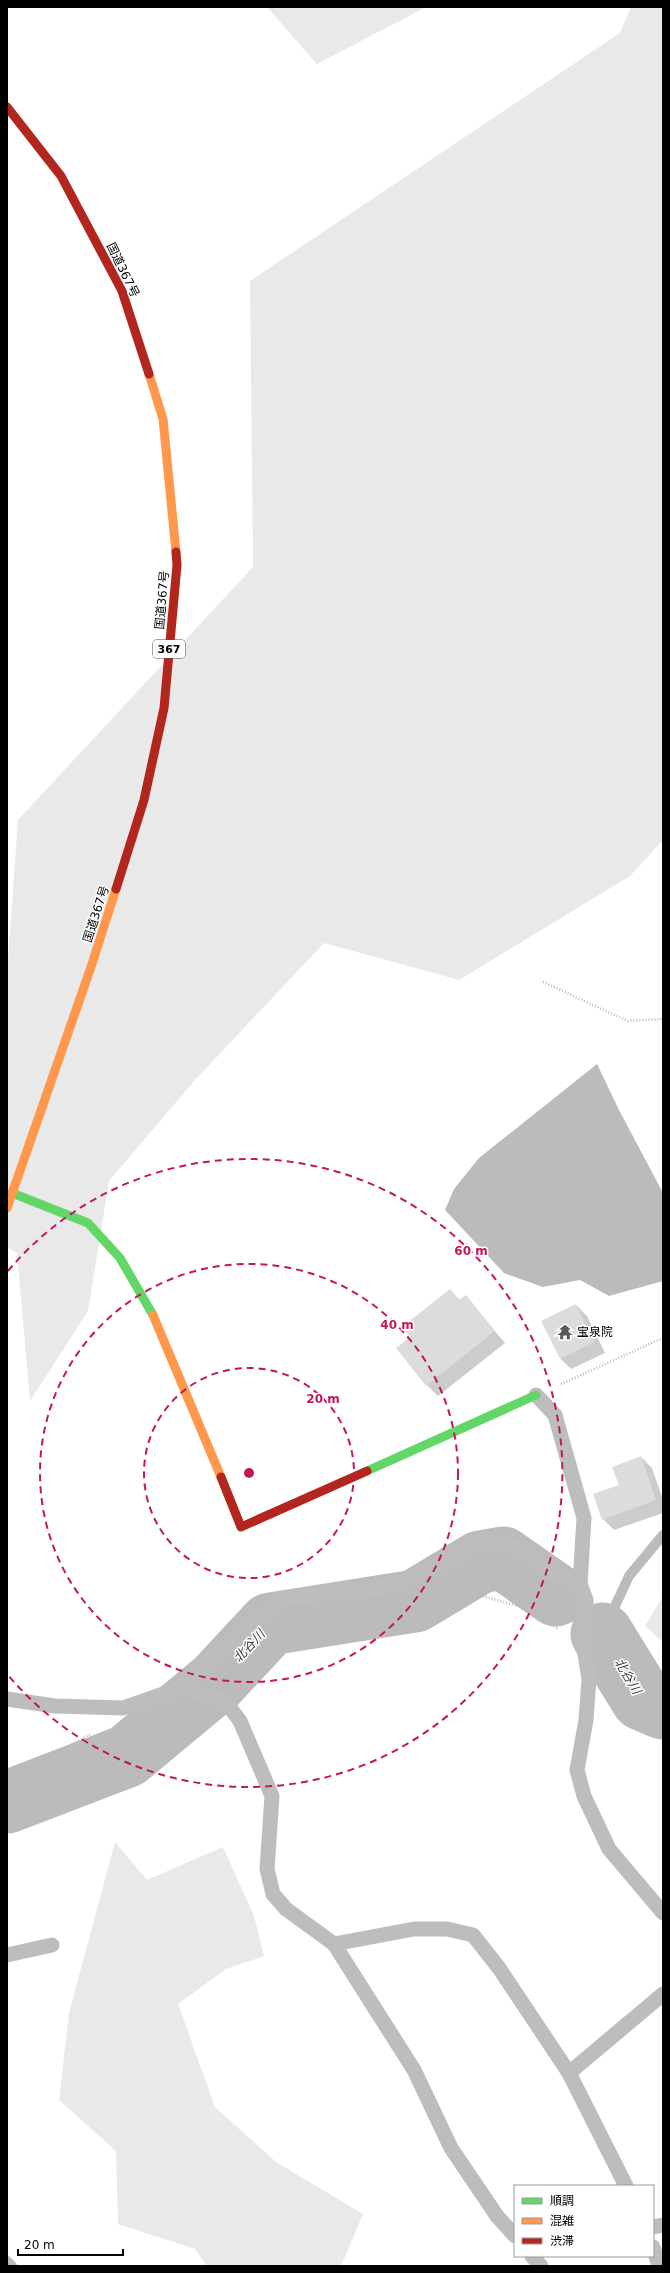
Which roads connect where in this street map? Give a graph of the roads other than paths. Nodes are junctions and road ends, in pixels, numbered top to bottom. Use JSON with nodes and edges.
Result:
{"nodes":[{"id":1,"x":7,"y":107,"type":"edge"},
{"id":2,"x":12,"y":1193,"type":"junction"},
{"id":3,"x":7,"y":1208,"type":"edge"},
{"id":4,"x":536,"y":1395,"type":"joint"},
{"id":5,"x":580,"y":1584,"type":"junction"},
{"id":6,"x":180,"y":1688,"type":"junction"},
{"id":7,"x":7,"y":1699,"type":"edge"},
{"id":8,"x":663,"y":1913,"type":"edge"},
{"id":9,"x":334,"y":1944,"type":"junction"},
{"id":10,"x":52,"y":1945,"type":"dead end"},
{"id":11,"x":7,"y":1956,"type":"edge"},
{"id":12,"x":663,"y":1994,"type":"edge"},
{"id":13,"x":569,"y":2073,"type":"junction"},
{"id":14,"x":625,"y":2185,"type":"edge"},
{"id":15,"x":514,"y":2235,"type":"edge"},
{"id":16,"x":654,"y":2250,"type":"edge"},
{"id":17,"x":533,"y":2257,"type":"edge"},
{"id":18,"x":541,"y":2266,"type":"edge"},
{"id":19,"x":659,"y":2266,"type":"edge"}],
"edges":[{"from":1,"to":2,"type":"main road","name":"国道367号","number":"367"},
{"from":2,"to":3,"type":"main road","name":"国道367号","number":"367"},
{"from":2,"to":4,"type":"main road"},
{"from":4,"to":5,"type":"lane"},
{"from":5,"to":6,"type":"lane"},
{"from":5,"to":8,"type":"lane"},
{"from":6,"to":7,"type":"lane"},
{"from":6,"to":9,"type":"lane"},
{"from":9,"to":13,"type":"lane"},
{"from":9,"to":15,"type":"lane"},
{"from":10,"to":11,"type":"lane"},
{"from":12,"to":13,"type":"lane"},
{"from":13,"to":14,"type":"lane"},
{"from":16,"to":19,"type":"lane"},
{"from":17,"to":18,"type":"lane"}]}
